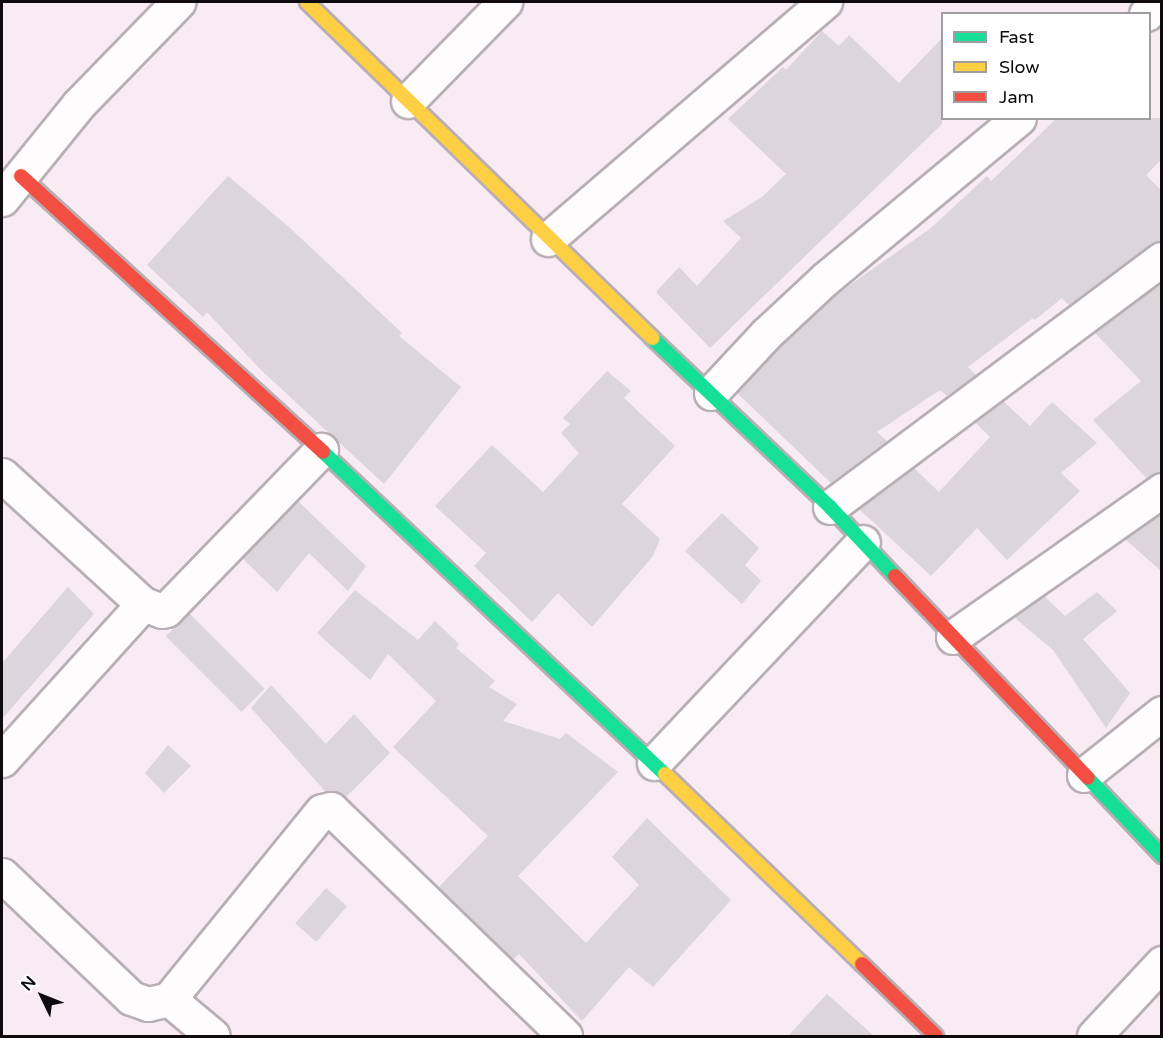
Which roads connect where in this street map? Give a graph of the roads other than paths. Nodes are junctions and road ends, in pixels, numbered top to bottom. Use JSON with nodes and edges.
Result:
{"nodes":[{"id":1,"x":178,"y":2,"type":"edge"},
{"id":2,"x":307,"y":2,"type":"edge"},
{"id":3,"x":505,"y":2,"type":"edge"},
{"id":4,"x":825,"y":2,"type":"edge"},
{"id":5,"x":1160,"y":2,"type":"edge"},
{"id":6,"x":1148,"y":12,"type":"edge"},
{"id":7,"x":408,"y":101,"type":"junction"},
{"id":8,"x":1017,"y":120,"type":"edge"},
{"id":9,"x":11,"y":187,"type":"edge"},
{"id":10,"x":548,"y":239,"type":"junction"},
{"id":11,"x":1161,"y":259,"type":"edge"},
{"id":12,"x":711,"y":393,"type":"junction"},
{"id":13,"x":321,"y":450,"type":"junction"},
{"id":14,"x":2,"y":475,"type":"edge"},
{"id":15,"x":1161,"y":490,"type":"edge"},
{"id":16,"x":830,"y":507,"type":"junction"},
{"id":17,"x":863,"y":542,"type":"junction"},
{"id":18,"x":143,"y":604,"type":"junction"},
{"id":19,"x":954,"y":637,"type":"junction"},
{"id":20,"x":1161,"y":713,"type":"edge"},
{"id":21,"x":2,"y":760,"type":"edge"},
{"id":22,"x":654,"y":763,"type":"junction"},
{"id":23,"x":1084,"y":774,"type":"junction"},
{"id":24,"x":1161,"y":856,"type":"edge"},
{"id":25,"x":2,"y":875,"type":"edge"},
{"id":26,"x":1161,"y":963,"type":"edge"},
{"id":27,"x":169,"y":999,"type":"junction"},
{"id":28,"x":213,"y":1036,"type":"edge"},
{"id":29,"x":565,"y":1036,"type":"edge"},
{"id":30,"x":936,"y":1036,"type":"edge"},
{"id":31,"x":1094,"y":1036,"type":"edge"}],
"edges":[{"from":1,"to":9,"type":"street"},
{"from":2,"to":7,"type":"street"},
{"from":3,"to":7,"type":"street"},
{"from":4,"to":10,"type":"street"},
{"from":5,"to":6,"type":"street"},
{"from":7,"to":10,"type":"street"},
{"from":8,"to":12,"type":"street"},
{"from":9,"to":13,"type":"street"},
{"from":10,"to":12,"type":"street"},
{"from":11,"to":16,"type":"street"},
{"from":12,"to":16,"type":"street"},
{"from":13,"to":18,"type":"street"},
{"from":13,"to":22,"type":"street"},
{"from":14,"to":18,"type":"street"},
{"from":15,"to":19,"type":"street"},
{"from":16,"to":17,"type":"street"},
{"from":17,"to":19,"type":"street"},
{"from":17,"to":22,"type":"street"},
{"from":18,"to":21,"type":"street"},
{"from":19,"to":23,"type":"street"},
{"from":20,"to":23,"type":"street"},
{"from":22,"to":30,"type":"street"},
{"from":23,"to":24,"type":"street"},
{"from":25,"to":27,"type":"street"},
{"from":26,"to":31,"type":"street"},
{"from":27,"to":28,"type":"street"},
{"from":27,"to":29,"type":"street"}]}
